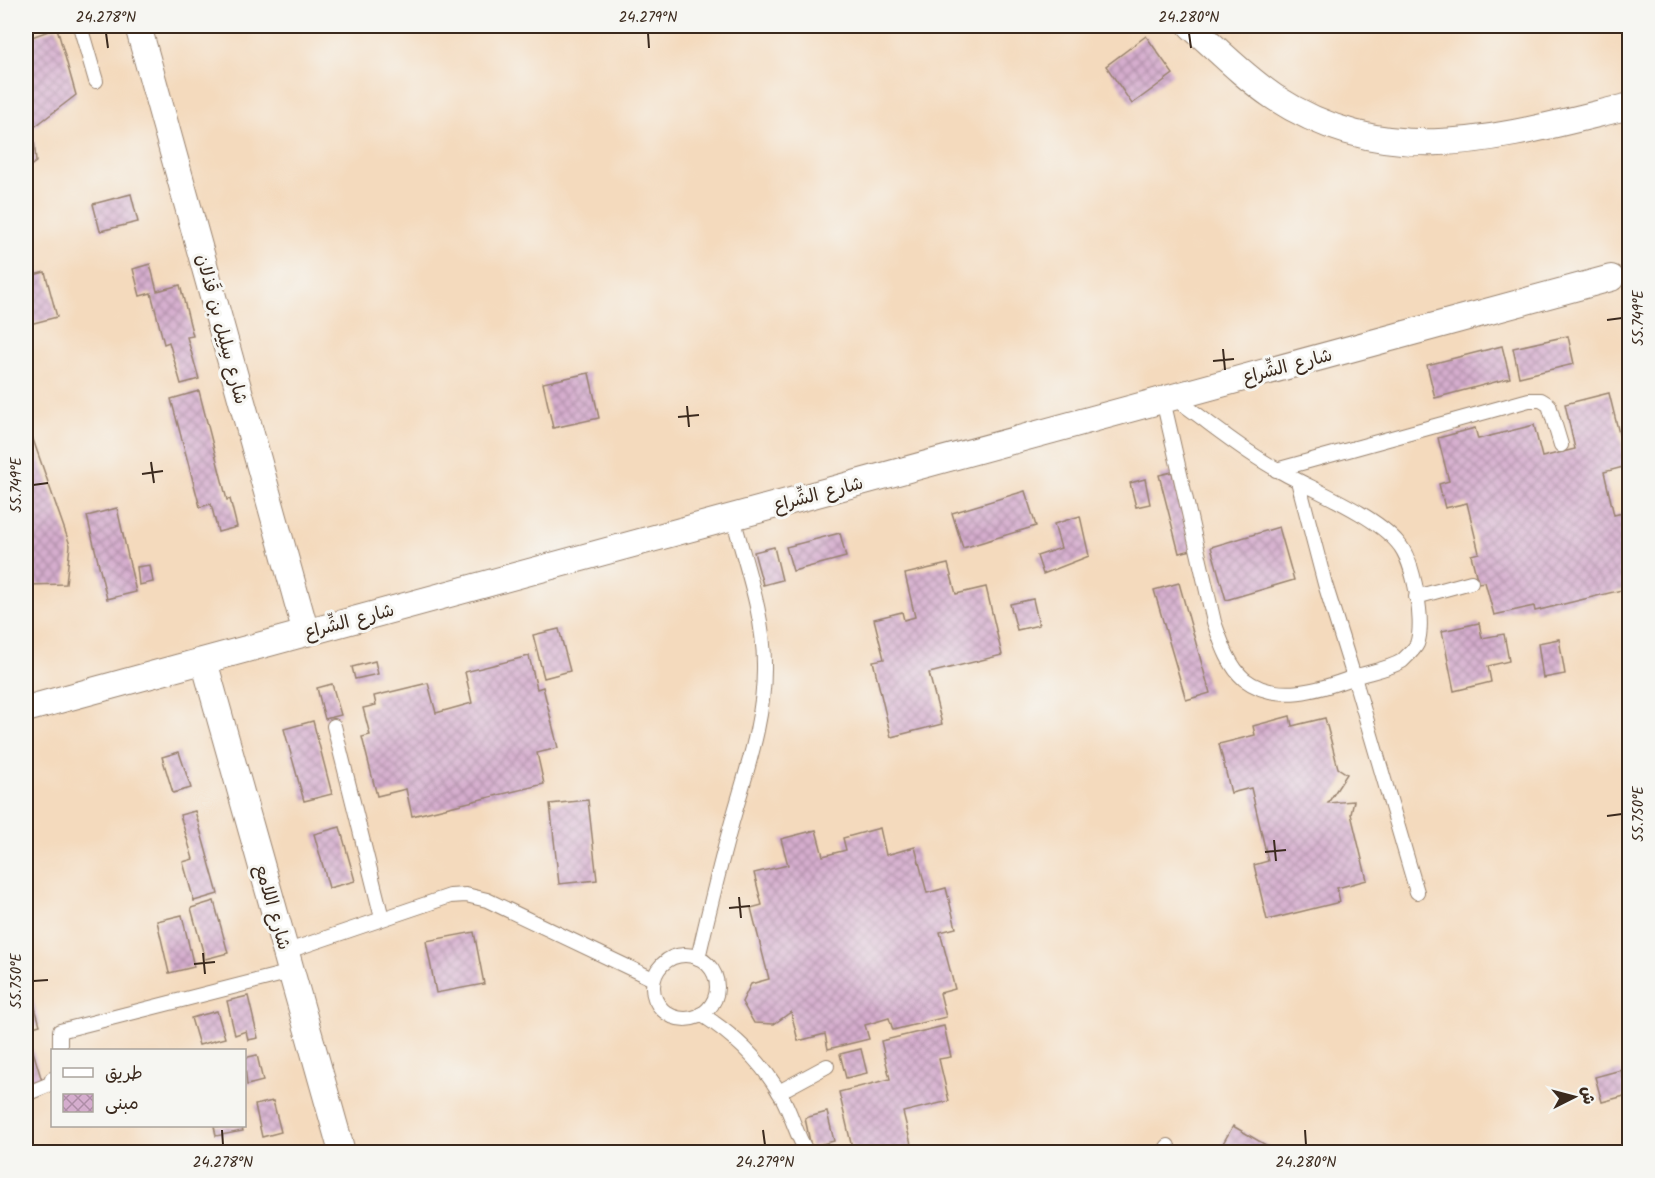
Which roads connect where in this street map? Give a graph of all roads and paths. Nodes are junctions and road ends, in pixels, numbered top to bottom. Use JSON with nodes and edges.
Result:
{"nodes":[{"id":1,"x":80,"y":26,"type":"edge"},
{"id":2,"x":138,"y":26,"type":"edge"},
{"id":3,"x":1191,"y":26,"type":"edge"},
{"id":4,"x":96,"y":81,"type":"dead end"},
{"id":5,"x":1629,"y":106,"type":"edge"},
{"id":6,"x":1611,"y":278,"type":"dead end"},
{"id":7,"x":1168,"y":398,"type":"junction"},
{"id":8,"x":1561,"y":444,"type":"dead end"},
{"id":9,"x":1276,"y":470,"type":"junction"},
{"id":10,"x":1298,"y":481,"type":"junction"},
{"id":11,"x":733,"y":517,"type":"junction"},
{"id":12,"x":1471,"y":582,"type":"dead end"},
{"id":13,"x":1416,"y":597,"type":"junction"},
{"id":14,"x":306,"y":633,"type":"junction"},
{"id":15,"x":204,"y":661,"type":"junction"},
{"id":16,"x":1354,"y":677,"type":"junction"},
{"id":17,"x":26,"y":709,"type":"edge"},
{"id":18,"x":333,"y":726,"type":"dead end"},
{"id":19,"x":1417,"y":892,"type":"dead end"},
{"id":20,"x":382,"y":918,"type":"junction"},
{"id":21,"x":698,"y":958,"type":"junction"},
{"id":22,"x":288,"y":962,"type":"junction"},
{"id":23,"x":653,"y":979,"type":"junction"},
{"id":24,"x":701,"y":1014,"type":"junction"},
{"id":25,"x":60,"y":1049,"type":"edge"},
{"id":26,"x":827,"y":1066,"type":"dead end"},
{"id":27,"x":51,"y":1081,"type":"edge"},
{"id":28,"x":779,"y":1092,"type":"junction"},
{"id":29,"x":26,"y":1094,"type":"edge"},
{"id":30,"x":342,"y":1152,"type":"edge"},
{"id":31,"x":807,"y":1152,"type":"edge"}],
"edges":[{"from":1,"to":4,"type":"lane"},
{"from":2,"to":14,"type":"street","name":"شارع سِلِيل بن قَذلان"},
{"from":3,"to":5,"type":"street"},
{"from":6,"to":7,"type":"street","name":"شارع الشِّراع"},
{"from":7,"to":9,"type":"lane"},
{"from":7,"to":11,"type":"street","name":"شارع الشِّراع"},
{"from":7,"to":16,"type":"lane"},
{"from":8,"to":9,"type":"lane"},
{"from":9,"to":10,"type":"lane"},
{"from":10,"to":13,"type":"lane"},
{"from":10,"to":16,"type":"lane"},
{"from":11,"to":14,"type":"street","name":"شارع الشِّراع"},
{"from":11,"to":21,"type":"lane"},
{"from":12,"to":13,"type":"lane"},
{"from":13,"to":16,"type":"lane"},
{"from":14,"to":15,"type":"street","name":"شارع الشِّراع"},
{"from":15,"to":17,"type":"street","name":"شارع الشِّراع"},
{"from":15,"to":22,"type":"street","name":"شارع اللامع"},
{"from":16,"to":19,"type":"lane"},
{"from":18,"to":20,"type":"lane"},
{"from":20,"to":22,"type":"lane"},
{"from":20,"to":23,"type":"lane"},
{"from":21,"to":23,"type":"lane"},
{"from":21,"to":24,"type":"lane"},
{"from":22,"to":25,"type":"lane"},
{"from":22,"to":30,"type":"street","name":"شارع اللامع"},
{"from":23,"to":24,"type":"lane"},
{"from":24,"to":28,"type":"lane"},
{"from":26,"to":28,"type":"lane"},
{"from":27,"to":29,"type":"lane"},
{"from":28,"to":31,"type":"lane"}]}
